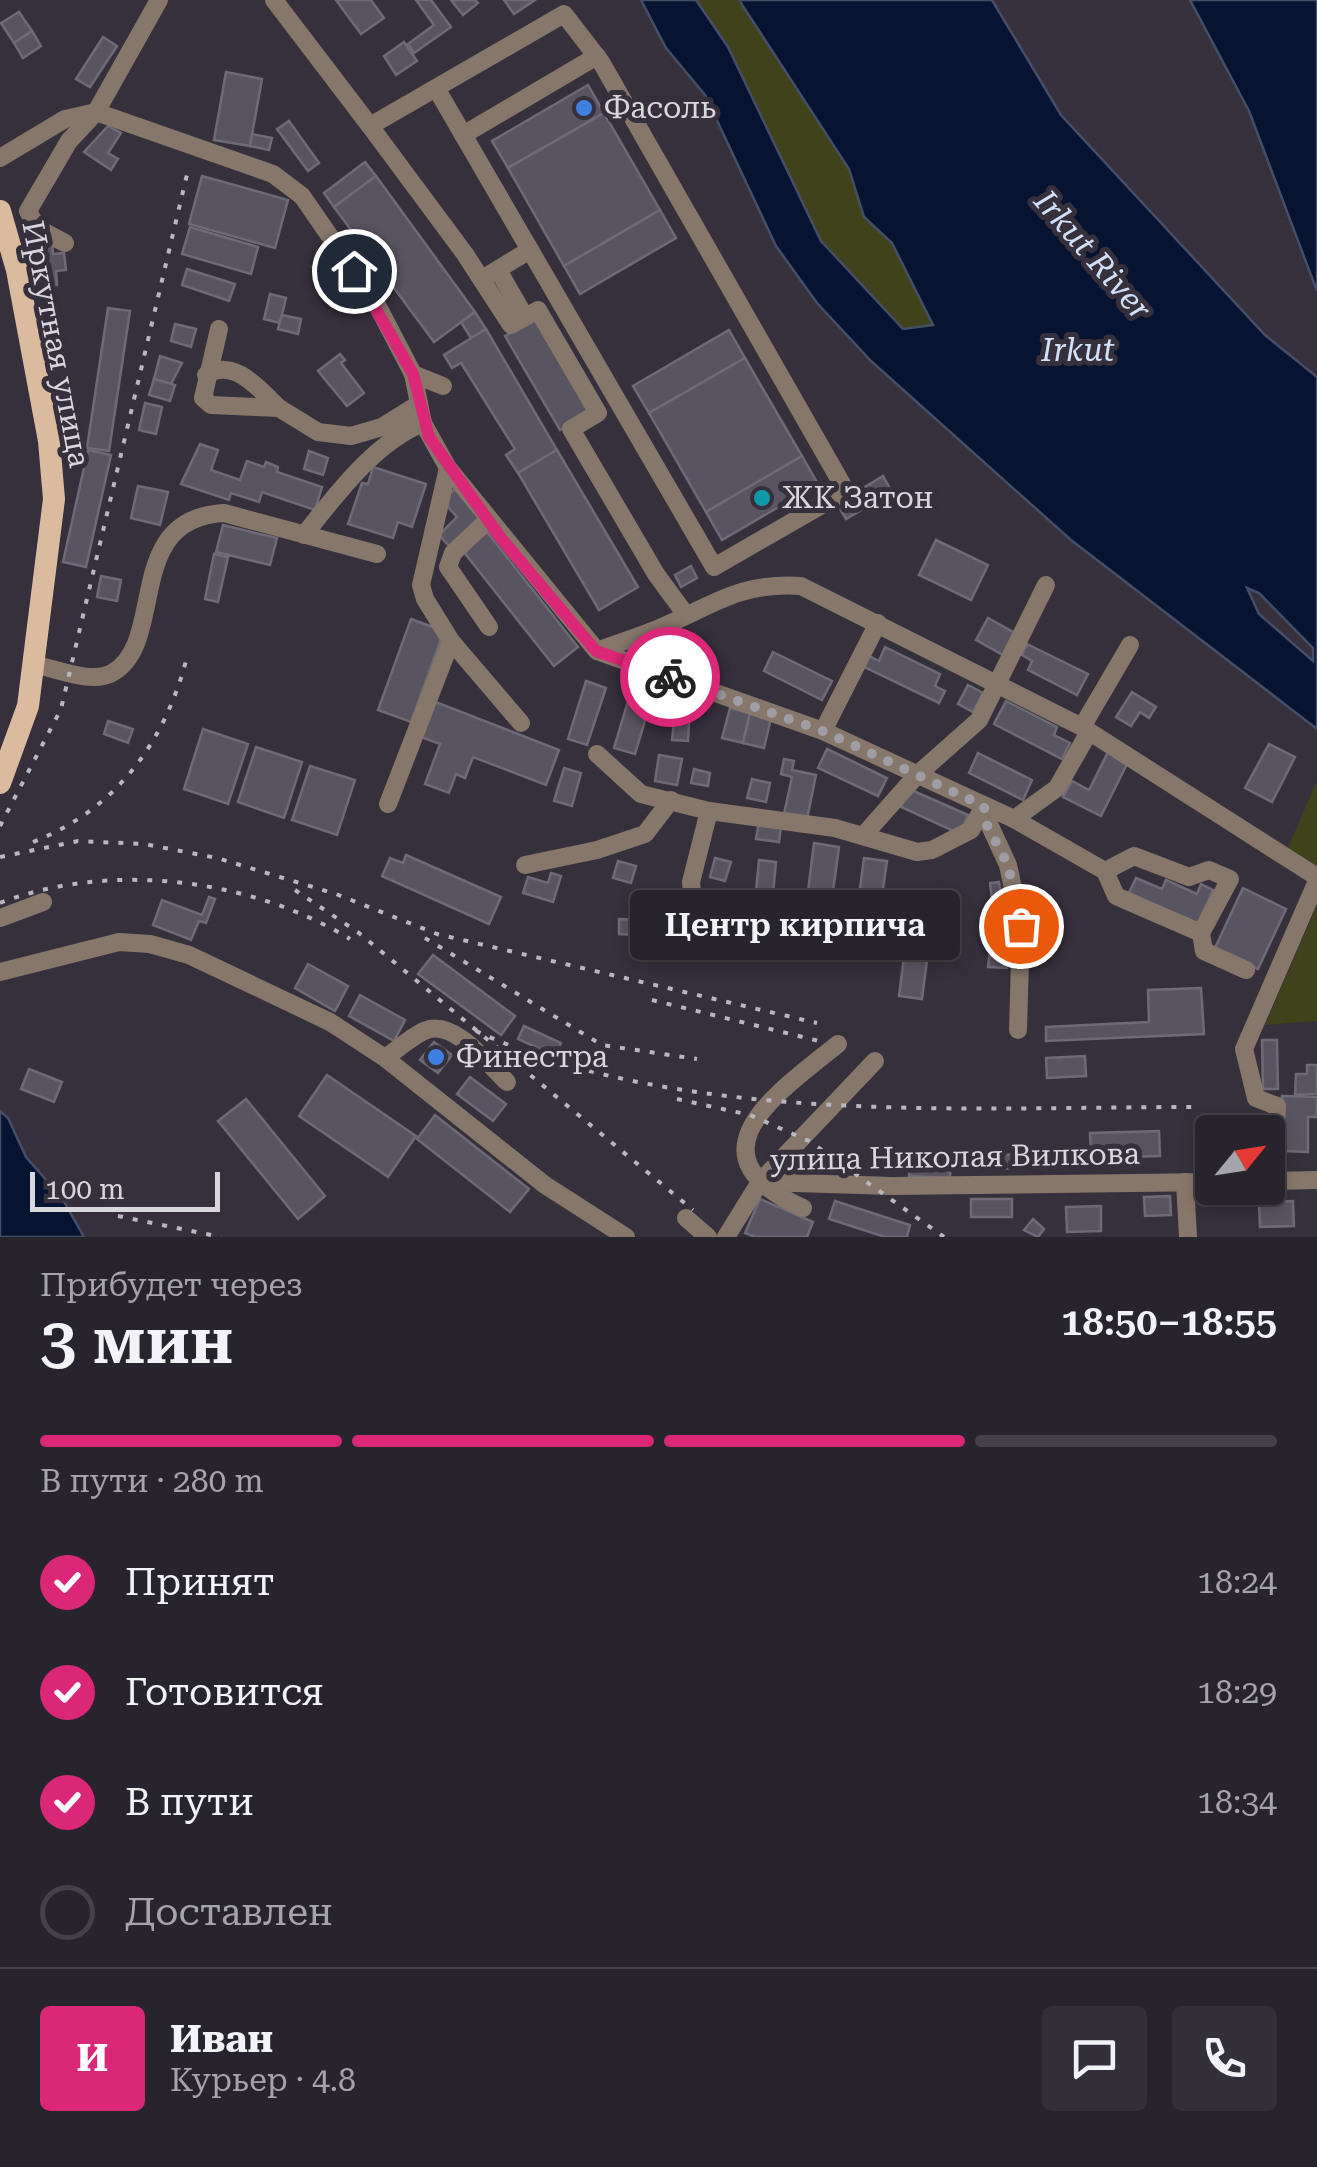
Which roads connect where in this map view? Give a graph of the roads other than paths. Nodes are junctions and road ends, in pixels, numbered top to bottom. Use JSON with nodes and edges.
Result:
{"nodes":[{"id":1,"x":159,"y":0,"type":"edge"},
{"id":2,"x":274,"y":0,"type":"edge"},
{"id":3,"x":597,"y":56,"type":"junction"},
{"id":4,"x":436,"y":88,"type":"junction"},
{"id":5,"x":96,"y":112,"type":"junction"},
{"id":6,"x":370,"y":126,"type":"junction"},
{"id":7,"x":463,"y":134,"type":"junction"},
{"id":8,"x":0,"y":158,"type":"edge"},
{"id":9,"x":0,"y":210,"type":"edge"},
{"id":10,"x":66,"y":243,"type":"dead end"},
{"id":11,"x":530,"y":250,"type":"junction"},
{"id":12,"x":490,"y":274,"type":"junction"},
{"id":13,"x":558,"y":298,"type":"junction"},
{"id":14,"x":531,"y":314,"type":"junction"},
{"id":15,"x":220,"y":329,"type":"dead end"},
{"id":16,"x":413,"y":374,"type":"junction"},
{"id":17,"x":206,"y":376,"type":"junction"},
{"id":18,"x":443,"y":386,"type":"dead end"},
{"id":19,"x":279,"y":408,"type":"junction"},
{"id":20,"x":421,"y":414,"type":"junction"},
{"id":21,"x":448,"y":468,"type":"junction"},
{"id":22,"x":488,"y":520,"type":"junction"},
{"id":23,"x":304,"y":535,"type":"junction"},
{"id":24,"x":376,"y":554,"type":"dead end"},
{"id":25,"x":1046,"y":586,"type":"dead end"},
{"id":26,"x":686,"y":615,"type":"junction"},
{"id":27,"x":878,"y":623,"type":"junction"},
{"id":28,"x":489,"y":627,"type":"dead end"},
{"id":29,"x":452,"y":641,"type":"junction"},
{"id":30,"x":1130,"y":645,"type":"dead end"},
{"id":31,"x":596,"y":651,"type":"junction"},
{"id":32,"x":36,"y":665,"type":"junction"},
{"id":33,"x":1000,"y":682,"type":"junction"},
{"id":34,"x":522,"y":723,"type":"dead end"},
{"id":35,"x":1085,"y":730,"type":"junction"},
{"id":36,"x":823,"y":731,"type":"junction"},
{"id":37,"x":596,"y":754,"type":"dead end"},
{"id":38,"x":917,"y":775,"type":"junction"},
{"id":39,"x":0,"y":782,"type":"edge"},
{"id":40,"x":670,"y":800,"type":"junction"},
{"id":41,"x":388,"y":804,"type":"dead end"},
{"id":42,"x":984,"y":808,"type":"junction"},
{"id":43,"x":710,"y":811,"type":"junction"},
{"id":44,"x":1014,"y":818,"type":"junction"},
{"id":45,"x":863,"y":836,"type":"junction"},
{"id":46,"x":525,"y":865,"type":"dead end"},
{"id":47,"x":1105,"y":871,"type":"junction"},
{"id":48,"x":1317,"y":879,"type":"edge"},
{"id":49,"x":43,"y":902,"type":"dead end"},
{"id":50,"x":693,"y":904,"type":"dead end"},
{"id":51,"x":0,"y":918,"type":"edge"},
{"id":52,"x":1201,"y":934,"type":"junction"},
{"id":53,"x":1246,"y":970,"type":"dead end"},
{"id":54,"x":0,"y":972,"type":"edge"},
{"id":55,"x":1018,"y":1030,"type":"dead end"},
{"id":56,"x":838,"y":1044,"type":"dead end"},
{"id":57,"x":385,"y":1058,"type":"junction"},
{"id":58,"x":874,"y":1060,"type":"dead end"},
{"id":59,"x":508,"y":1082,"type":"dead end"},
{"id":60,"x":1276,"y":1115,"type":"edge"},
{"id":61,"x":1317,"y":1180,"type":"edge"},
{"id":62,"x":1285,"y":1181,"type":"edge"},
{"id":63,"x":760,"y":1182,"type":"junction"},
{"id":64,"x":1185,"y":1182,"type":"junction"},
{"id":65,"x":1195,"y":1182,"type":"edge"},
{"id":66,"x":804,"y":1208,"type":"dead end"},
{"id":67,"x":686,"y":1218,"type":"dead end"},
{"id":68,"x":626,"y":1237,"type":"edge"},
{"id":69,"x":708,"y":1237,"type":"edge"},
{"id":70,"x":726,"y":1237,"type":"edge"},
{"id":71,"x":1188,"y":1237,"type":"edge"}],
"edges":[{"from":1,"to":5,"type":"street"},
{"from":2,"to":6,"type":"street"},
{"from":3,"to":4,"type":"street"},
{"from":3,"to":7,"type":"street"},
{"from":3,"to":13,"type":"street"},
{"from":4,"to":6,"type":"street"},
{"from":4,"to":7,"type":"street"},
{"from":5,"to":8,"type":"street"},
{"from":5,"to":10,"type":"street"},
{"from":5,"to":16,"type":"street"},
{"from":6,"to":12,"type":"street"},
{"from":7,"to":11,"type":"street"},
{"from":9,"to":32,"type":"main road","name":"Иркутная улица"},
{"from":11,"to":12,"type":"street"},
{"from":11,"to":13,"type":"street"},
{"from":12,"to":14,"type":"street"},
{"from":13,"to":14,"type":"street"},
{"from":14,"to":26,"type":"street"},
{"from":15,"to":17,"type":"street"},
{"from":16,"to":18,"type":"street"},
{"from":16,"to":20,"type":"street"},
{"from":17,"to":19,"type":"street"},
{"from":17,"to":19,"type":"street"},
{"from":19,"to":20,"type":"street"},
{"from":20,"to":21,"type":"street"},
{"from":20,"to":23,"type":"street"},
{"from":21,"to":22,"type":"street"},
{"from":21,"to":29,"type":"street"},
{"from":22,"to":28,"type":"street"},
{"from":22,"to":31,"type":"street"},
{"from":23,"to":24,"type":"street"},
{"from":23,"to":32,"type":"street"},
{"from":25,"to":33,"type":"street"},
{"from":26,"to":27,"type":"street"},
{"from":26,"to":31,"type":"street"},
{"from":27,"to":33,"type":"street"},
{"from":27,"to":36,"type":"street"},
{"from":29,"to":34,"type":"street"},
{"from":29,"to":41,"type":"street"},
{"from":30,"to":35,"type":"street"},
{"from":31,"to":36,"type":"street"},
{"from":32,"to":39,"type":"main road","name":"Иркутная улица"},
{"from":33,"to":35,"type":"street"},
{"from":33,"to":38,"type":"street"},
{"from":35,"to":44,"type":"street"},
{"from":35,"to":48,"type":"street"},
{"from":36,"to":38,"type":"street"},
{"from":37,"to":40,"type":"street"},
{"from":38,"to":42,"type":"street"},
{"from":38,"to":45,"type":"street"},
{"from":40,"to":43,"type":"street"},
{"from":40,"to":46,"type":"street"},
{"from":42,"to":44,"type":"street"},
{"from":42,"to":45,"type":"street"},
{"from":42,"to":55,"type":"street"},
{"from":43,"to":45,"type":"street"},
{"from":43,"to":50,"type":"street"},
{"from":44,"to":47,"type":"street"},
{"from":47,"to":52,"type":"street"},
{"from":47,"to":52,"type":"street"},
{"from":48,"to":60,"type":"street"},
{"from":49,"to":51,"type":"street"},
{"from":52,"to":53,"type":"street"},
{"from":54,"to":57,"type":"street"},
{"from":56,"to":63,"type":"street"},
{"from":57,"to":59,"type":"street"},
{"from":57,"to":68,"type":"street"},
{"from":58,"to":63,"type":"street"},
{"from":61,"to":62,"type":"street"},
{"from":63,"to":64,"type":"street","name":"улица Николая Вилкова"},
{"from":63,"to":66,"type":"street"},
{"from":63,"to":70,"type":"street","name":"улица Николая Вилкова"},
{"from":64,"to":65,"type":"street","name":"улица Николая Вилкова"},
{"from":64,"to":71,"type":"street"},
{"from":67,"to":69,"type":"street"}]}
